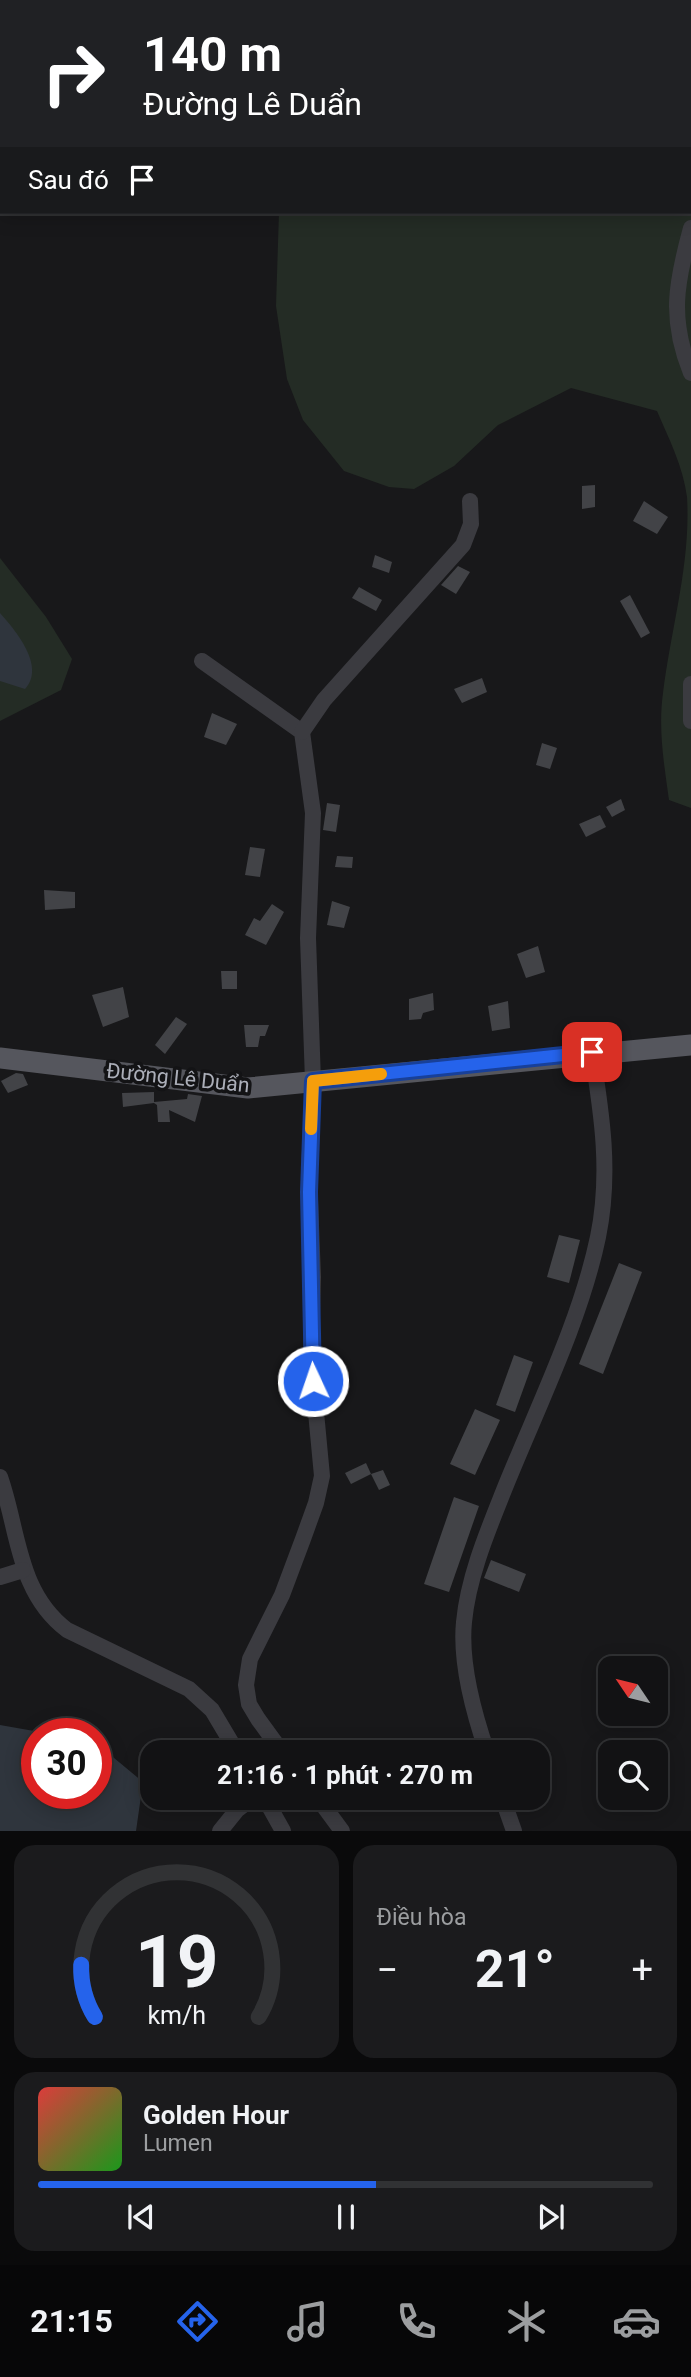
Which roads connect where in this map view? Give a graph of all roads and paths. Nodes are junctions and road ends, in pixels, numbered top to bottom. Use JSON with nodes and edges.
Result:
{"nodes":[{"id":1,"x":691,"y":228,"type":"edge"},
{"id":2,"x":691,"y":373,"type":"edge"},
{"id":3,"x":470,"y":501,"type":"dead end"},
{"id":4,"x":202,"y":661,"type":"dead end"},
{"id":5,"x":691,"y":684,"type":"edge"},
{"id":6,"x":691,"y":721,"type":"edge"},
{"id":7,"x":302,"y":732,"type":"junction"},
{"id":8,"x":691,"y":1045,"type":"edge"},
{"id":9,"x":592,"y":1052,"type":"junction"},
{"id":10,"x":0,"y":1058,"type":"edge"},
{"id":11,"x":313,"y":1081,"type":"junction"},
{"id":12,"x":0,"y":1477,"type":"edge"},
{"id":13,"x":23,"y":1570,"type":"junction"},
{"id":14,"x":0,"y":1577,"type":"edge"},
{"id":15,"x":230,"y":1740,"type":"edge"},
{"id":16,"x":273,"y":1740,"type":"edge"},
{"id":17,"x":484,"y":1740,"type":"edge"},
{"id":18,"x":237,"y":1810,"type":"edge"},
{"id":19,"x":271,"y":1810,"type":"edge"},
{"id":20,"x":327,"y":1810,"type":"edge"},
{"id":21,"x":507,"y":1810,"type":"edge"},
{"id":22,"x":220,"y":1831,"type":"edge"},
{"id":23,"x":283,"y":1831,"type":"edge"},
{"id":24,"x":342,"y":1831,"type":"edge"},
{"id":25,"x":514,"y":1831,"type":"edge"}],
"edges":[{"from":1,"to":2,"type":"street"},
{"from":3,"to":7,"type":"street"},
{"from":4,"to":7,"type":"street"},
{"from":5,"to":6,"type":"street"},
{"from":7,"to":11,"type":"street"},
{"from":8,"to":9,"type":"main road","name":"Đường Lê Duẩn"},
{"from":9,"to":11,"type":"main road","name":"Đường Lê Duẩn"},
{"from":9,"to":17,"type":"street"},
{"from":10,"to":11,"type":"main road","name":"Đường Lê Duẩn"},
{"from":11,"to":16,"type":"street"},
{"from":12,"to":13,"type":"street"},
{"from":13,"to":14,"type":"street"},
{"from":13,"to":15,"type":"street"},
{"from":18,"to":22,"type":"street"},
{"from":19,"to":23,"type":"street"},
{"from":20,"to":24,"type":"street"},
{"from":21,"to":25,"type":"street"}]}
